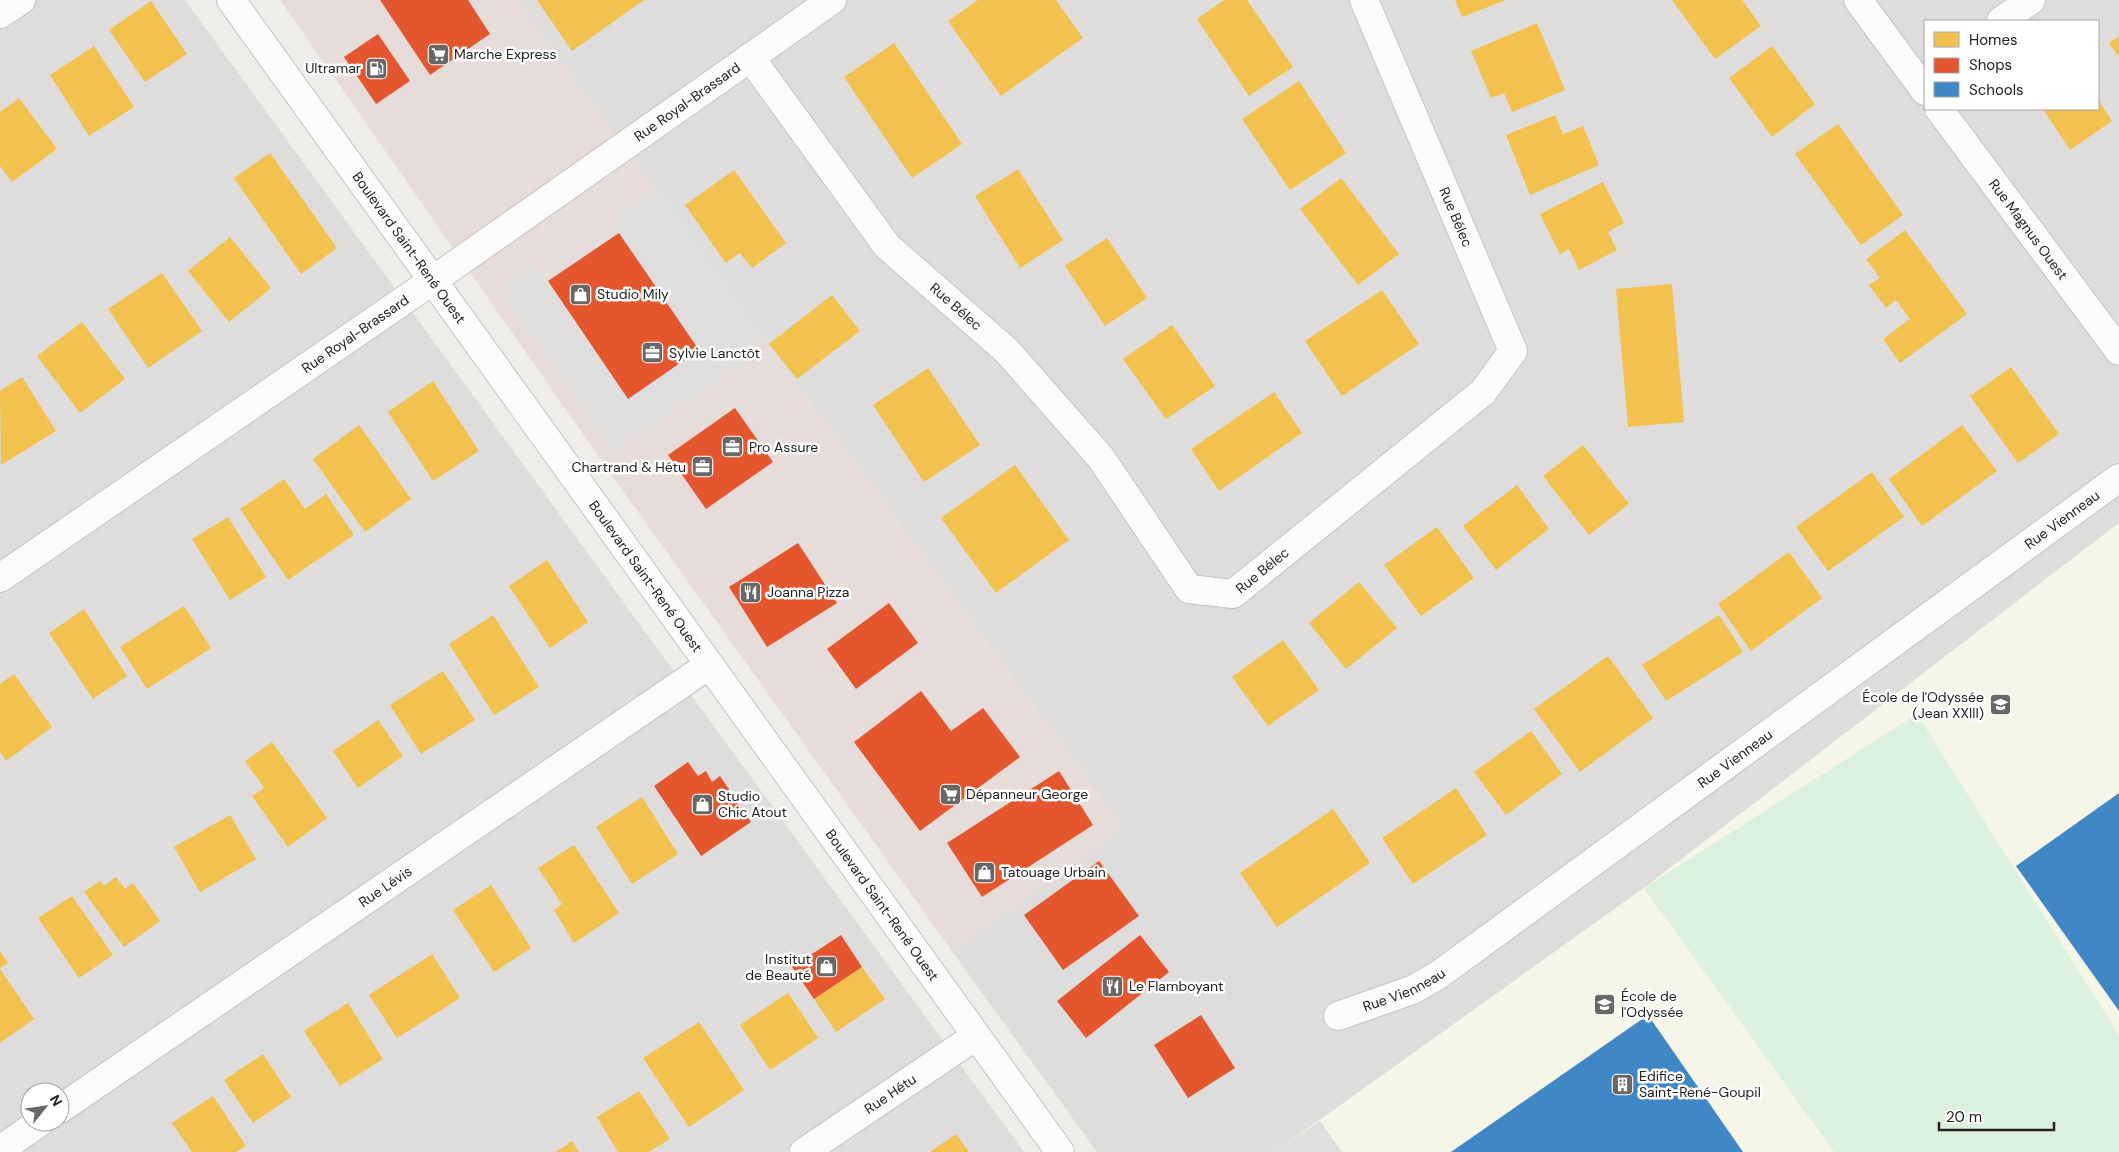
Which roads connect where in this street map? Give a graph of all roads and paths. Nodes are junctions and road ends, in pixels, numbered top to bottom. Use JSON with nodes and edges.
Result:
{"nodes":[{"id":1,"x":21,"y":0,"type":"edge"},
{"id":2,"x":231,"y":0,"type":"edge"},
{"id":3,"x":832,"y":0,"type":"edge"},
{"id":4,"x":1364,"y":0,"type":"edge"},
{"id":5,"x":1858,"y":0,"type":"edge"},
{"id":6,"x":2031,"y":0,"type":"edge"},
{"id":7,"x":0,"y":14,"type":"edge"},
{"id":8,"x":2003,"y":20,"type":"edge"},
{"id":9,"x":750,"y":57,"type":"junction"},
{"id":10,"x":1923,"y":83,"type":"edge"},
{"id":11,"x":1940,"y":110,"type":"edge"},
{"id":12,"x":432,"y":281,"type":"junction"},
{"id":13,"x":2119,"y":351,"type":"edge"},
{"id":14,"x":2119,"y":478,"type":"edge"},
{"id":15,"x":0,"y":578,"type":"edge"},
{"id":16,"x":709,"y":665,"type":"junction"},
{"id":17,"x":1338,"y":1016,"type":"dead end"},
{"id":18,"x":976,"y":1036,"type":"junction"},
{"id":19,"x":70,"y":1102,"type":"edge"},
{"id":20,"x":26,"y":1132,"type":"edge"},
{"id":21,"x":0,"y":1150,"type":"edge"},
{"id":22,"x":804,"y":1152,"type":"edge"},
{"id":23,"x":1060,"y":1152,"type":"edge"}],
"edges":[{"from":1,"to":7,"type":"street"},
{"from":2,"to":12,"type":"street","name":"Boulevard Saint-René Ouest"},
{"from":3,"to":9,"type":"street","name":"Rue Royal-Brassard"},
{"from":4,"to":9,"type":"street","name":"Rue Bélec"},
{"from":5,"to":10,"type":"street"},
{"from":6,"to":8,"type":"street"},
{"from":9,"to":12,"type":"street","name":"Rue Royal-Brassard"},
{"from":11,"to":13,"type":"street","name":"Rue Magnus Ouest"},
{"from":12,"to":15,"type":"street","name":"Rue Royal-Brassard"},
{"from":12,"to":16,"type":"street","name":"Boulevard Saint-René Ouest"},
{"from":14,"to":17,"type":"street","name":"Rue Vienneau"},
{"from":16,"to":18,"type":"street","name":"Boulevard Saint-René Ouest"},
{"from":16,"to":19,"type":"street","name":"Rue Lévis"},
{"from":18,"to":22,"type":"street","name":"Rue Hétu"},
{"from":18,"to":23,"type":"street","name":"Boulevard Saint-René Ouest"},
{"from":20,"to":21,"type":"street"}]}
